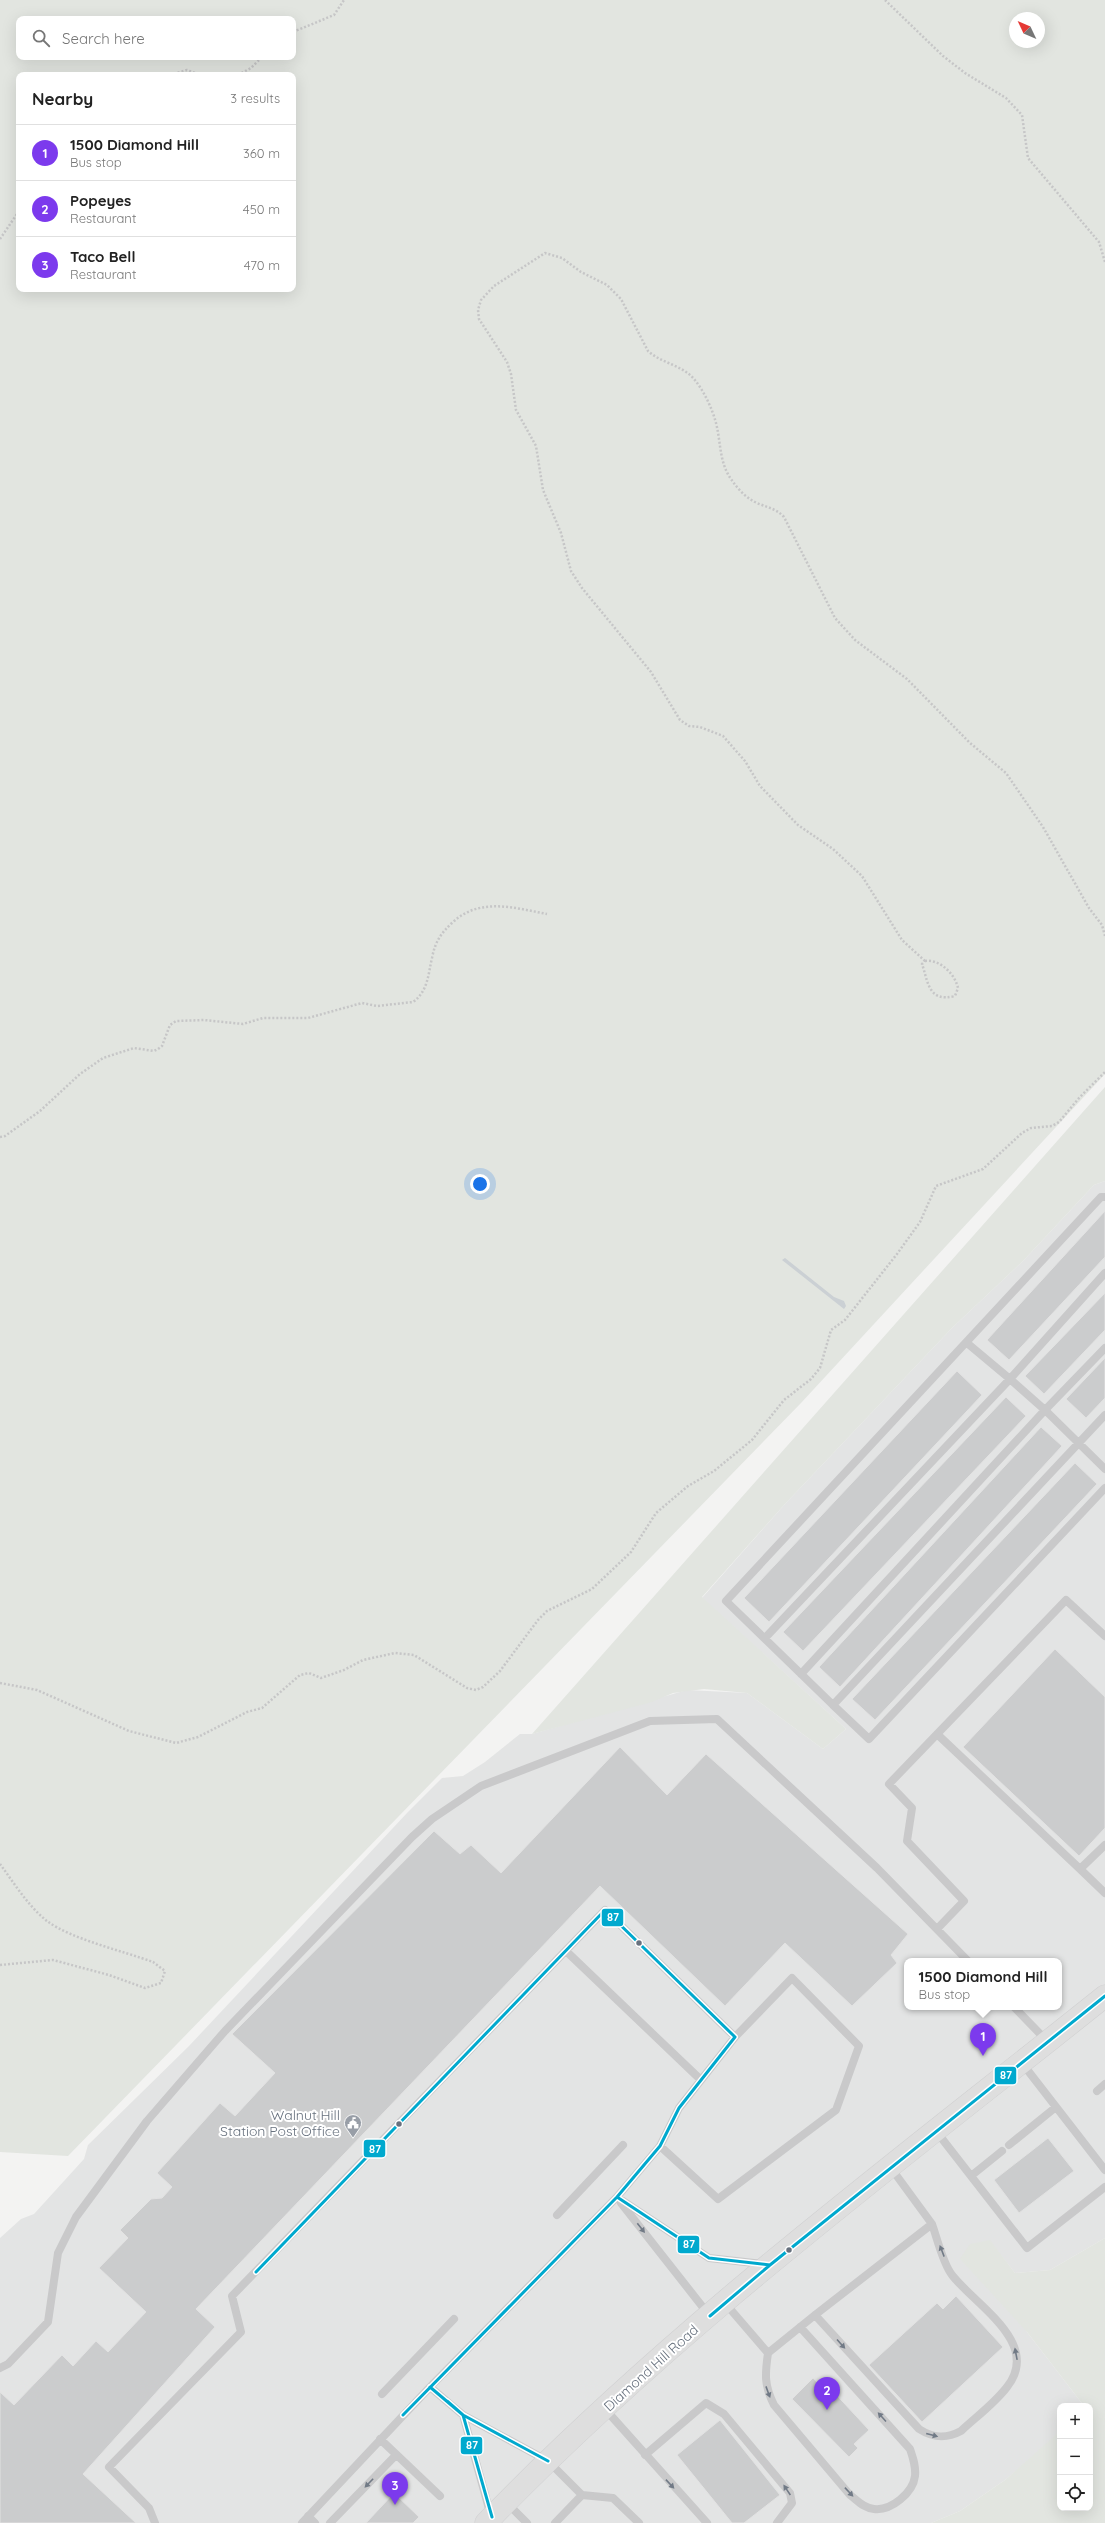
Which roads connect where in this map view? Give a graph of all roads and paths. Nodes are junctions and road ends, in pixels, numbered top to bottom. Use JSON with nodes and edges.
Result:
{"nodes":[{"id":1,"x":344,"y":0,"type":"edge"},
{"id":2,"x":885,"y":0,"type":"edge"},
{"id":3,"x":296,"y":31,"type":"edge"},
{"id":4,"x":259,"y":60,"type":"edge"},
{"id":5,"x":180,"y":72,"type":"edge"},
{"id":6,"x":192,"y":72,"type":"edge"},
{"id":7,"x":244,"y":72,"type":"edge"},
{"id":8,"x":16,"y":215,"type":"edge"},
{"id":9,"x":0,"y":239,"type":"edge"},
{"id":10,"x":1105,"y":262,"type":"edge"},
{"id":11,"x":547,"y":914,"type":"dead end"},
{"id":12,"x":1104,"y":926,"type":"edge"},
{"id":13,"x":1105,"y":936,"type":"edge"},
{"id":14,"x":925,"y":961,"type":"junction"},
{"id":15,"x":1105,"y":1072,"type":"edge"},
{"id":16,"x":0,"y":1137,"type":"edge"},
{"id":17,"x":1105,"y":1197,"type":"edge"},
{"id":18,"x":1105,"y":1272,"type":"edge"},
{"id":19,"x":967,"y":1343,"type":"junction"},
{"id":20,"x":1105,"y":1348,"type":"edge"},
{"id":21,"x":1010,"y":1379,"type":"junction"},
{"id":22,"x":1045,"y":1410,"type":"junction"},
{"id":23,"x":1105,"y":1415,"type":"edge"},
{"id":24,"x":1078,"y":1442,"type":"junction"},
{"id":25,"x":1105,"y":1469,"type":"edge"},
{"id":26,"x":1105,"y":1488,"type":"edge"},
{"id":27,"x":1105,"y":1636,"type":"edge"},
{"id":28,"x":766,"y":1638,"type":"junction"},
{"id":29,"x":801,"y":1674,"type":"junction"},
{"id":30,"x":0,"y":1683,"type":"edge"},
{"id":31,"x":833,"y":1705,"type":"junction"},
{"id":32,"x":937,"y":1734,"type":"junction"},
{"id":33,"x":1105,"y":1845,"type":"edge"},
{"id":34,"x":0,"y":1864,"type":"edge"},
{"id":35,"x":1080,"y":1869,"type":"junction"},
{"id":36,"x":1105,"y":1893,"type":"edge"},
{"id":37,"x":937,"y":1929,"type":"junction"},
{"id":38,"x":566,"y":1951,"type":"junction"},
{"id":39,"x":965,"y":1958,"type":"edge"},
{"id":40,"x":0,"y":1965,"type":"edge"},
{"id":41,"x":1105,"y":1996,"type":"edge"},
{"id":42,"x":1017,"y":2010,"type":"edge"},
{"id":43,"x":735,"y":2037,"type":"junction"},
{"id":44,"x":1048,"y":2042,"type":"junction"},
{"id":45,"x":1022,"y":2063,"type":"junction"},
{"id":46,"x":701,"y":2080,"type":"junction"},
{"id":47,"x":1105,"y":2084,"type":"edge"},
{"id":48,"x":1097,"y":2091,"type":"dead end"},
{"id":49,"x":1056,"y":2107,"type":"junction"},
{"id":50,"x":936,"y":2131,"type":"junction"},
{"id":51,"x":623,"y":2144,"type":"dead end"},
{"id":52,"x":660,"y":2146,"type":"junction"},
{"id":53,"x":891,"y":2168,"type":"junction"},
{"id":54,"x":1105,"y":2170,"type":"edge"},
{"id":55,"x":971,"y":2176,"type":"junction"},
{"id":56,"x":1105,"y":2187,"type":"edge"},
{"id":57,"x":617,"y":2197,"type":"junction"},
{"id":58,"x":557,"y":2214,"type":"dead end"},
{"id":59,"x":932,"y":2224,"type":"junction"},
{"id":60,"x":770,"y":2265,"type":"junction"},
{"id":61,"x":718,"y":2309,"type":"junction"},
{"id":62,"x":815,"y":2315,"type":"junction"},
{"id":63,"x":454,"y":2320,"type":"dead end"},
{"id":64,"x":800,"y":2327,"type":"junction"},
{"id":65,"x":768,"y":2353,"type":"junction"},
{"id":66,"x":0,"y":2368,"type":"edge"},
{"id":67,"x":430,"y":2387,"type":"junction"},
{"id":68,"x":382,"y":2394,"type":"dead end"},
{"id":69,"x":605,"y":2409,"type":"junction"},
{"id":70,"x":463,"y":2415,"type":"junction"},
{"id":71,"x":380,"y":2439,"type":"junction"},
{"id":72,"x":396,"y":2455,"type":"junction"},
{"id":73,"x":645,"y":2455,"type":"junction"},
{"id":74,"x":548,"y":2461,"type":"junction"},
{"id":75,"x":440,"y":2496,"type":"dead end"},
{"id":76,"x":582,"y":2496,"type":"junction"},
{"id":77,"x":495,"y":2514,"type":"edge"},
{"id":78,"x":308,"y":2516,"type":"junction"},
{"id":79,"x":155,"y":2523,"type":"edge"},
{"id":80,"x":302,"y":2523,"type":"edge"},
{"id":81,"x":316,"y":2523,"type":"edge"},
{"id":82,"x":330,"y":2523,"type":"edge"},
{"id":83,"x":527,"y":2523,"type":"edge"},
{"id":84,"x":555,"y":2523,"type":"edge"},
{"id":85,"x":639,"y":2523,"type":"edge"},
{"id":86,"x":707,"y":2523,"type":"edge"},
{"id":87,"x":777,"y":2523,"type":"edge"}],
"edges":[{"from":1,"to":3,"type":"path"},
{"from":2,"to":10,"type":"path"},
{"from":4,"to":7,"type":"path"},
{"from":5,"to":6,"type":"path"},
{"from":8,"to":9,"type":"path"},
{"from":11,"to":16,"type":"path"},
{"from":12,"to":13,"type":"path"},
{"from":12,"to":14,"type":"path"},
{"from":14,"to":14,"type":"path"},
{"from":15,"to":30,"type":"path"},
{"from":17,"to":19,"type":"lane"},
{"from":18,"to":21,"type":"lane"},
{"from":19,"to":21,"type":"lane"},
{"from":19,"to":28,"type":"lane"},
{"from":20,"to":22,"type":"lane"},
{"from":21,"to":22,"type":"lane"},
{"from":21,"to":28,"type":"lane"},
{"from":22,"to":24,"type":"lane"},
{"from":22,"to":29,"type":"lane"},
{"from":23,"to":24,"type":"lane"},
{"from":24,"to":25,"type":"lane"},
{"from":24,"to":31,"type":"lane"},
{"from":26,"to":31,"type":"lane"},
{"from":27,"to":32,"type":"lane"},
{"from":28,"to":29,"type":"lane"},
{"from":29,"to":31,"type":"lane"},
{"from":32,"to":35,"type":"lane"},
{"from":32,"to":37,"type":"lane"},
{"from":33,"to":35,"type":"lane"},
{"from":34,"to":40,"type":"path"},
{"from":35,"to":36,"type":"lane"},
{"from":37,"to":39,"type":"lane"},
{"from":37,"to":66,"type":"lane"},
{"from":38,"to":43,"type":"lane"},
{"from":38,"to":46,"type":"lane"},
{"from":38,"to":79,"type":"lane"},
{"from":41,"to":44,"type":"main road","name":"Diamond Hill Road"},
{"from":42,"to":44,"type":"lane"},
{"from":43,"to":46,"type":"lane"},
{"from":43,"to":52,"type":"lane"},
{"from":44,"to":45,"type":"main road","name":"Diamond Hill Road"},
{"from":45,"to":49,"type":"lane"},
{"from":45,"to":50,"type":"main road","name":"Diamond Hill Road"},
{"from":46,"to":52,"type":"lane"},
{"from":47,"to":48,"type":"lane"},
{"from":49,"to":54,"type":"lane"},
{"from":49,"to":55,"type":"lane"},
{"from":50,"to":53,"type":"main road","name":"Diamond Hill Road"},
{"from":50,"to":55,"type":"lane"},
{"from":51,"to":58,"type":"lane"},
{"from":52,"to":57,"type":"lane"},
{"from":53,"to":59,"type":"lane"},
{"from":53,"to":60,"type":"main road","name":"Diamond Hill Road"},
{"from":55,"to":56,"type":"lane"},
{"from":57,"to":60,"type":"lane"},
{"from":57,"to":61,"type":"lane","one_way":true},
{"from":57,"to":67,"type":"lane"},
{"from":59,"to":62,"type":"lane"},
{"from":62,"to":59,"type":"lane","one_way":true},
{"from":60,"to":61,"type":"main road","name":"Diamond Hill Road"},
{"from":61,"to":65,"type":"lane"},
{"from":61,"to":69,"type":"main road","name":"Diamond Hill Road"},
{"from":62,"to":64,"type":"lane"},
{"from":63,"to":68,"type":"lane"},
{"from":64,"to":65,"type":"lane"},
{"from":65,"to":64,"type":"lane","one_way":true},
{"from":67,"to":70,"type":"lane"},
{"from":67,"to":71,"type":"lane"},
{"from":69,"to":73,"type":"lane"},
{"from":69,"to":74,"type":"main road","name":"Diamond Hill Road"},
{"from":70,"to":74,"type":"lane"},
{"from":70,"to":77,"type":"lane"},
{"from":71,"to":72,"type":"lane"},
{"from":71,"to":78,"type":"lane"},
{"from":72,"to":75,"type":"lane"},
{"from":72,"to":82,"type":"lane","one_way":true},
{"from":73,"to":86,"type":"lane","one_way":true},
{"from":87,"to":73,"type":"lane","one_way":true},
{"from":74,"to":76,"type":"lane"},
{"from":74,"to":77,"type":"main road","name":"Diamond Hill Road"},
{"from":76,"to":84,"type":"lane"},
{"from":76,"to":85,"type":"lane"},
{"from":77,"to":83,"type":"lane"},
{"from":78,"to":80,"type":"lane"},
{"from":78,"to":81,"type":"lane"}]}
